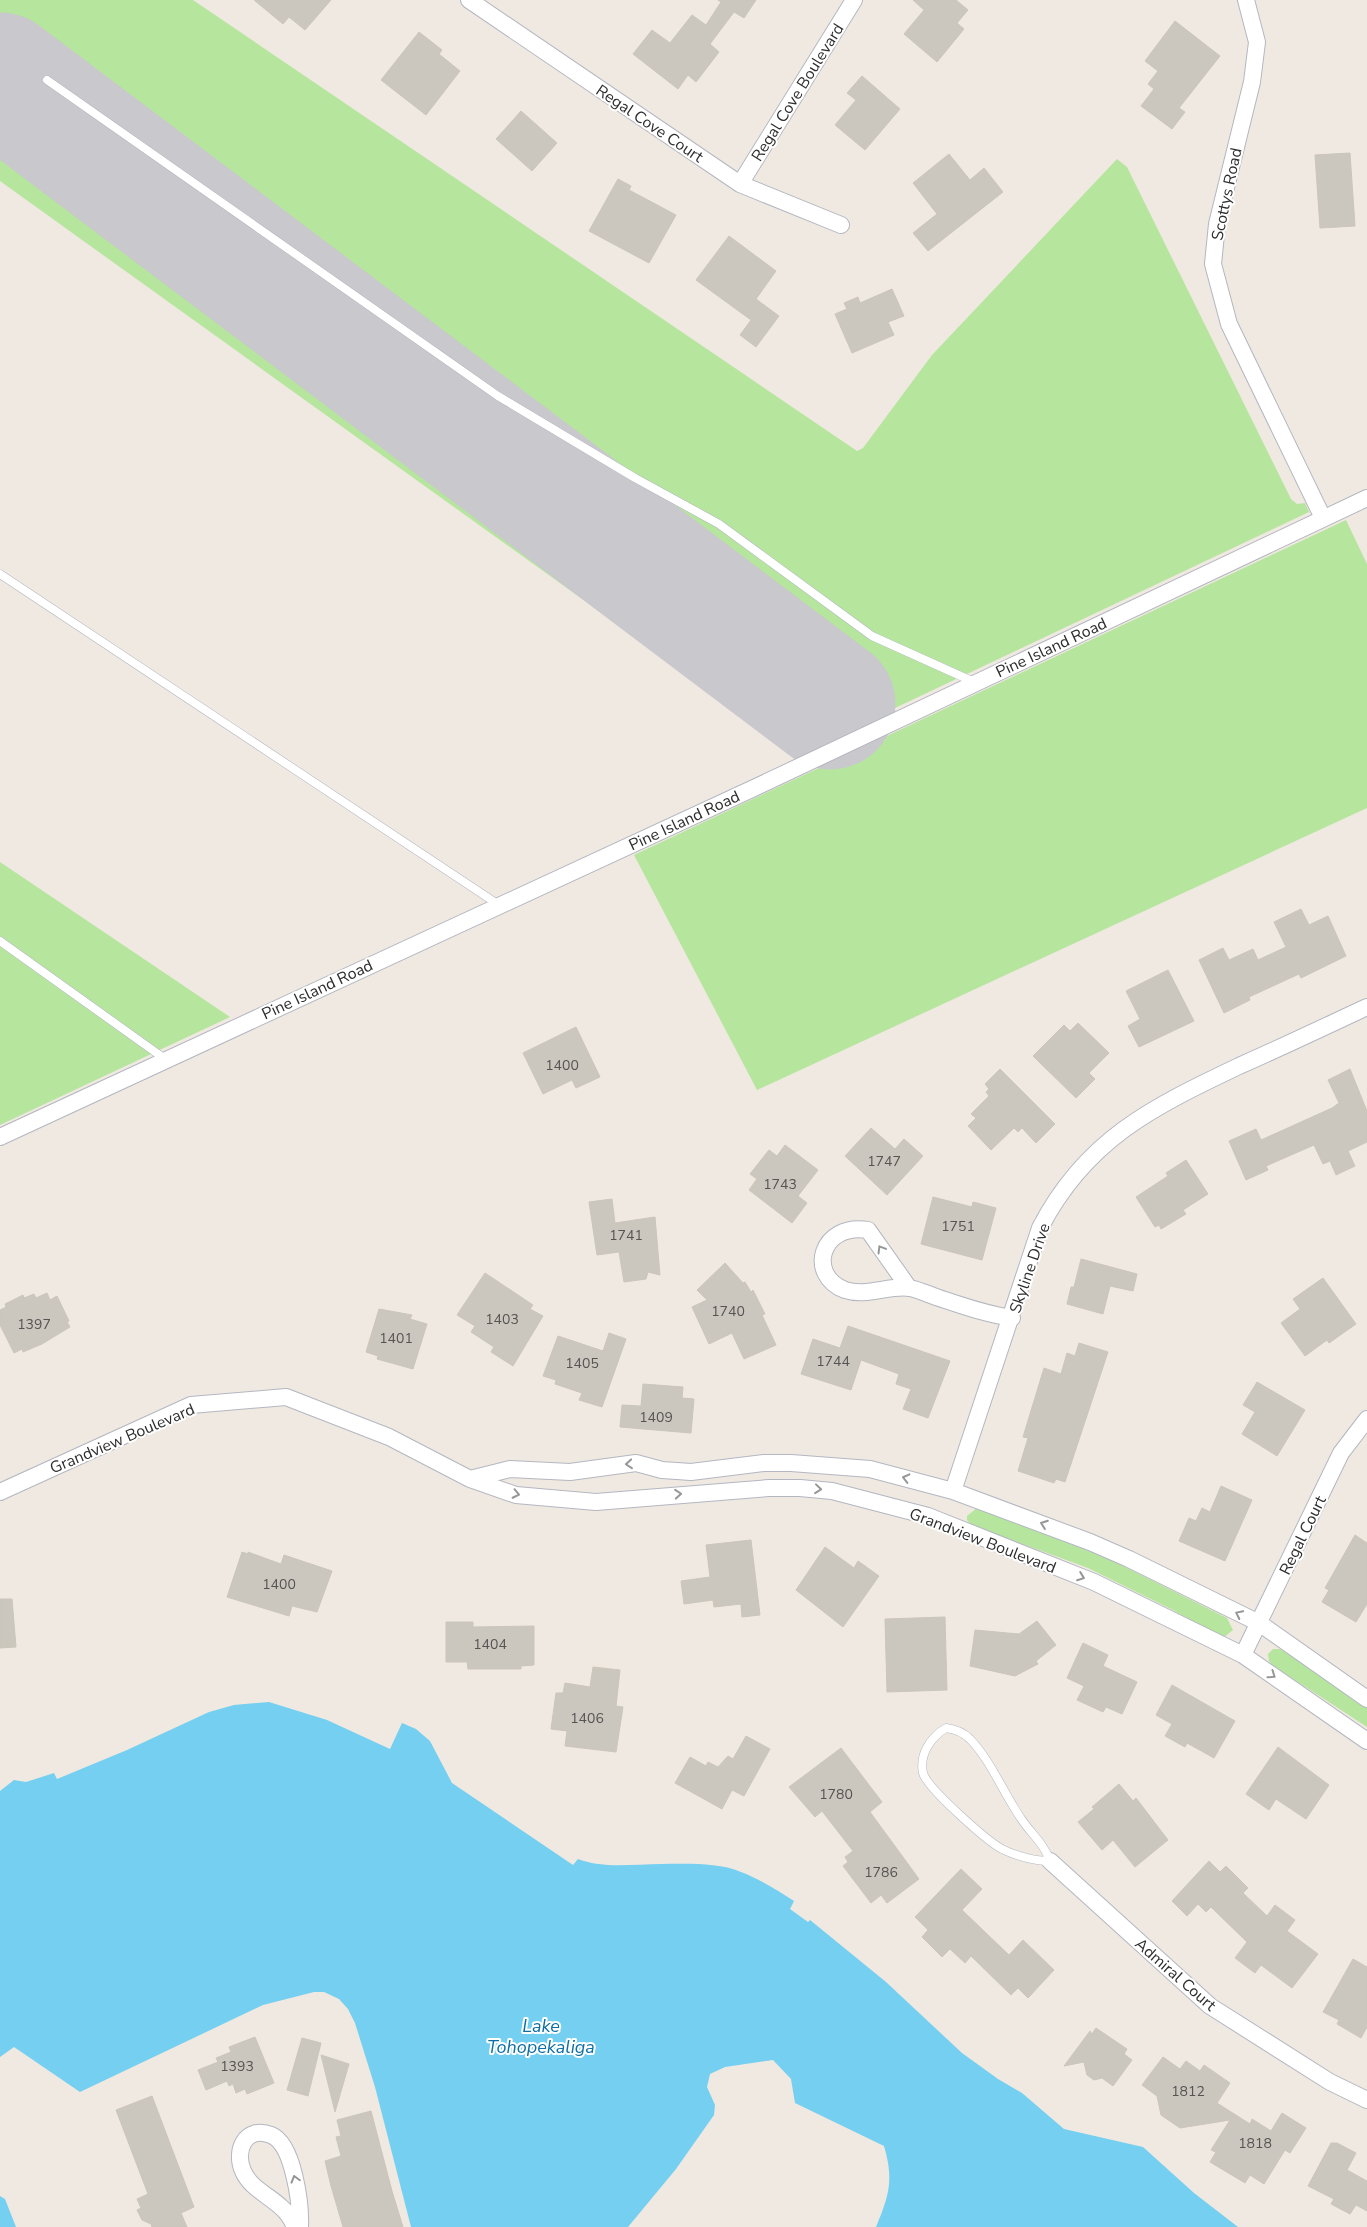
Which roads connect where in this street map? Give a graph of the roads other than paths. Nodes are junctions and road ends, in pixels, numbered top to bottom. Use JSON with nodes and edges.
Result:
{"nodes":[{"id":1,"x":469,"y":0,"type":"edge"},
{"id":2,"x":854,"y":0,"type":"edge"},
{"id":3,"x":1246,"y":0,"type":"edge"},
{"id":4,"x":47,"y":80,"type":"dead end"},
{"id":5,"x":740,"y":184,"type":"junction"},
{"id":6,"x":841,"y":225,"type":"dead end"},
{"id":7,"x":1367,"y":498,"type":"edge"},
{"id":8,"x":1323,"y":518,"type":"junction"},
{"id":9,"x":0,"y":574,"type":"edge"},
{"id":10,"x":976,"y":683,"type":"junction"},
{"id":11,"x":499,"y":905,"type":"junction"},
{"id":12,"x":0,"y":941,"type":"edge"},
{"id":13,"x":1367,"y":1007,"type":"edge"},
{"id":14,"x":165,"y":1059,"type":"junction"},
{"id":15,"x":0,"y":1138,"type":"edge"},
{"id":16,"x":909,"y":1288,"type":"junction"},
{"id":17,"x":1012,"y":1318,"type":"junction"},
{"id":18,"x":1367,"y":1419,"type":"edge"},
{"id":19,"x":470,"y":1479,"type":"junction"},
{"id":20,"x":953,"y":1491,"type":"junction"},
{"id":21,"x":0,"y":1492,"type":"edge"},
{"id":22,"x":1259,"y":1623,"type":"junction"},
{"id":23,"x":1243,"y":1655,"type":"junction"},
{"id":24,"x":1367,"y":1699,"type":"edge"},
{"id":25,"x":1367,"y":1741,"type":"edge"},
{"id":26,"x":1050,"y":1861,"type":"junction"},
{"id":27,"x":1367,"y":2100,"type":"edge"},
{"id":28,"x":295,"y":2227,"type":"edge"},
{"id":29,"x":300,"y":2227,"type":"edge"}],
"edges":[{"from":1,"to":5,"type":"street","name":"Regal Cove Court"},
{"from":2,"to":5,"type":"street","name":"Regal Cove Boulevard"},
{"from":3,"to":8,"type":"street","name":"Scottys Road"},
{"from":4,"to":10,"type":"lane"},
{"from":5,"to":6,"type":"street","name":"Regal Cove Court"},
{"from":7,"to":8,"type":"street","name":"Pine Island Road"},
{"from":8,"to":10,"type":"street","name":"Pine Island Road"},
{"from":9,"to":11,"type":"lane"},
{"from":10,"to":11,"type":"street","name":"Pine Island Road"},
{"from":11,"to":14,"type":"street","name":"Pine Island Road"},
{"from":12,"to":14,"type":"lane"},
{"from":13,"to":17,"type":"street","name":"Skyline Drive"},
{"from":14,"to":15,"type":"street","name":"Pine Island Road"},
{"from":16,"to":16,"type":"street","one_way":true},
{"from":16,"to":17,"type":"street"},
{"from":17,"to":20,"type":"street","name":"Skyline Drive"},
{"from":18,"to":22,"type":"street","name":"Regal Court"},
{"from":20,"to":19,"type":"street","name":"Grandview Boulevard","one_way":true},
{"from":19,"to":21,"type":"street","name":"Grandview Boulevard"},
{"from":19,"to":23,"type":"street","name":"Grandview Boulevard","one_way":true},
{"from":22,"to":20,"type":"street","name":"Grandview Boulevard","one_way":true},
{"from":22,"to":23,"type":"street","name":"Regal Court"},
{"from":22,"to":24,"type":"street","name":"Grandview Boulevard"},
{"from":23,"to":25,"type":"street","name":"Grandview Boulevard","one_way":true},
{"from":26,"to":26,"type":"lane"},
{"from":26,"to":27,"type":"street","name":"Admiral Court"},
{"from":29,"to":28,"type":"street","one_way":true}]}
